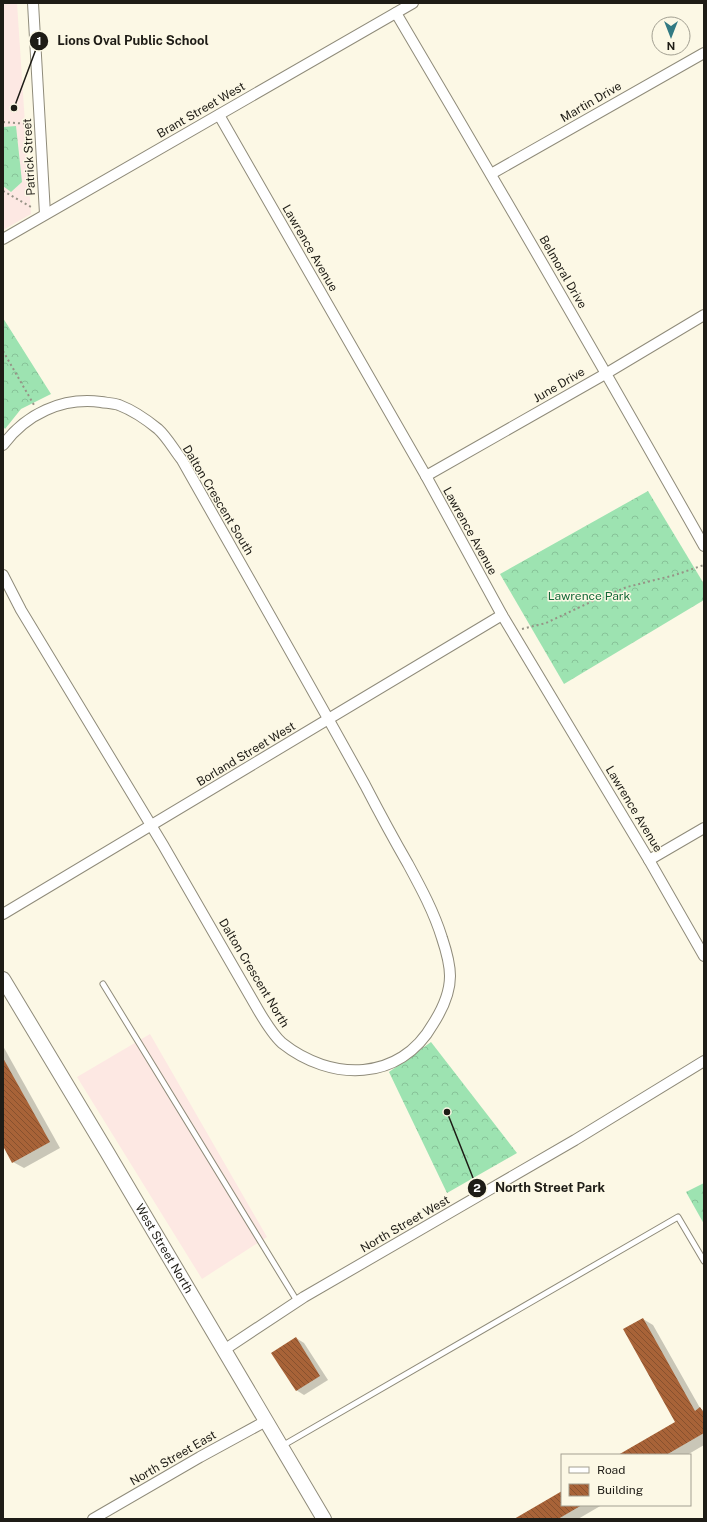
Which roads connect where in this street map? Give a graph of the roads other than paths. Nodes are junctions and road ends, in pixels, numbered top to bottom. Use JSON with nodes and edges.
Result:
{"nodes":[{"id":1,"x":33,"y":3,"type":"edge"},
{"id":2,"x":413,"y":3,"type":"edge"},
{"id":3,"x":396,"y":13,"type":"junction"},
{"id":4,"x":704,"y":53,"type":"edge"},
{"id":5,"x":219,"y":115,"type":"junction"},
{"id":6,"x":491,"y":174,"type":"junction"},
{"id":7,"x":45,"y":214,"type":"junction"},
{"id":8,"x":3,"y":239,"type":"edge"},
{"id":9,"x":704,"y":315,"type":"edge"},
{"id":10,"x":607,"y":374,"type":"junction"},
{"id":11,"x":3,"y":445,"type":"edge"},
{"id":12,"x":426,"y":476,"type":"junction"},
{"id":13,"x":704,"y":546,"type":"edge"},
{"id":14,"x":3,"y":575,"type":"edge"},
{"id":15,"x":502,"y":615,"type":"junction"},
{"id":16,"x":329,"y":719,"type":"junction"},
{"id":17,"x":151,"y":825,"type":"junction"},
{"id":18,"x":704,"y":828,"type":"edge"},
{"id":19,"x":650,"y":860,"type":"junction"},
{"id":20,"x":3,"y":914,"type":"edge"},
{"id":21,"x":704,"y":956,"type":"edge"},
{"id":22,"x":3,"y":979,"type":"edge"},
{"id":23,"x":103,"y":984,"type":"dead end"},
{"id":24,"x":704,"y":1061,"type":"edge"},
{"id":25,"x":704,"y":1261,"type":"edge"},
{"id":26,"x":297,"y":1302,"type":"junction"},
{"id":27,"x":224,"y":1350,"type":"junction"},
{"id":28,"x":266,"y":1421,"type":"junction"},
{"id":29,"x":282,"y":1446,"type":"junction"},
{"id":30,"x":93,"y":1519,"type":"edge"},
{"id":31,"x":324,"y":1519,"type":"edge"}],
"edges":[{"from":1,"to":7,"type":"street","name":"Patrick Street"},
{"from":2,"to":3,"type":"street","name":"Brant Street West"},
{"from":3,"to":5,"type":"street","name":"Brant Street West"},
{"from":3,"to":6,"type":"street","name":"Belmoral Drive"},
{"from":4,"to":6,"type":"street","name":"Martin Drive"},
{"from":5,"to":7,"type":"street","name":"Brant Street West"},
{"from":5,"to":12,"type":"street","name":"Lawrence Avenue"},
{"from":6,"to":10,"type":"street","name":"Belmoral Drive"},
{"from":7,"to":8,"type":"street","name":"Brant Street West"},
{"from":9,"to":10,"type":"street","name":"June Drive"},
{"from":10,"to":12,"type":"street","name":"June Drive"},
{"from":10,"to":13,"type":"street","name":"Belmoral Drive"},
{"from":11,"to":16,"type":"street","name":"Dalton Crescent South"},
{"from":12,"to":15,"type":"street","name":"Lawrence Avenue"},
{"from":14,"to":17,"type":"street"},
{"from":15,"to":16,"type":"street","name":"Borland Street West"},
{"from":15,"to":19,"type":"street","name":"Lawrence Avenue"},
{"from":16,"to":17,"type":"street","name":"Borland Street West"},
{"from":16,"to":17,"type":"street","name":"Dalton Crescent North"},
{"from":17,"to":20,"type":"street","name":"Borland Street West"},
{"from":18,"to":19,"type":"street"},
{"from":19,"to":21,"type":"street","name":"Lawrence Avenue"},
{"from":22,"to":27,"type":"main road","name":"West Street North"},
{"from":23,"to":26,"type":"lane"},
{"from":24,"to":26,"type":"street","name":"North Street West"},
{"from":25,"to":29,"type":"lane"},
{"from":26,"to":27,"type":"street","name":"North Street West"},
{"from":27,"to":28,"type":"main road","name":"West Street North"},
{"from":28,"to":29,"type":"main road","name":"West Street North"},
{"from":28,"to":30,"type":"street","name":"North Street East"},
{"from":29,"to":31,"type":"main road","name":"West Street North"}]}
